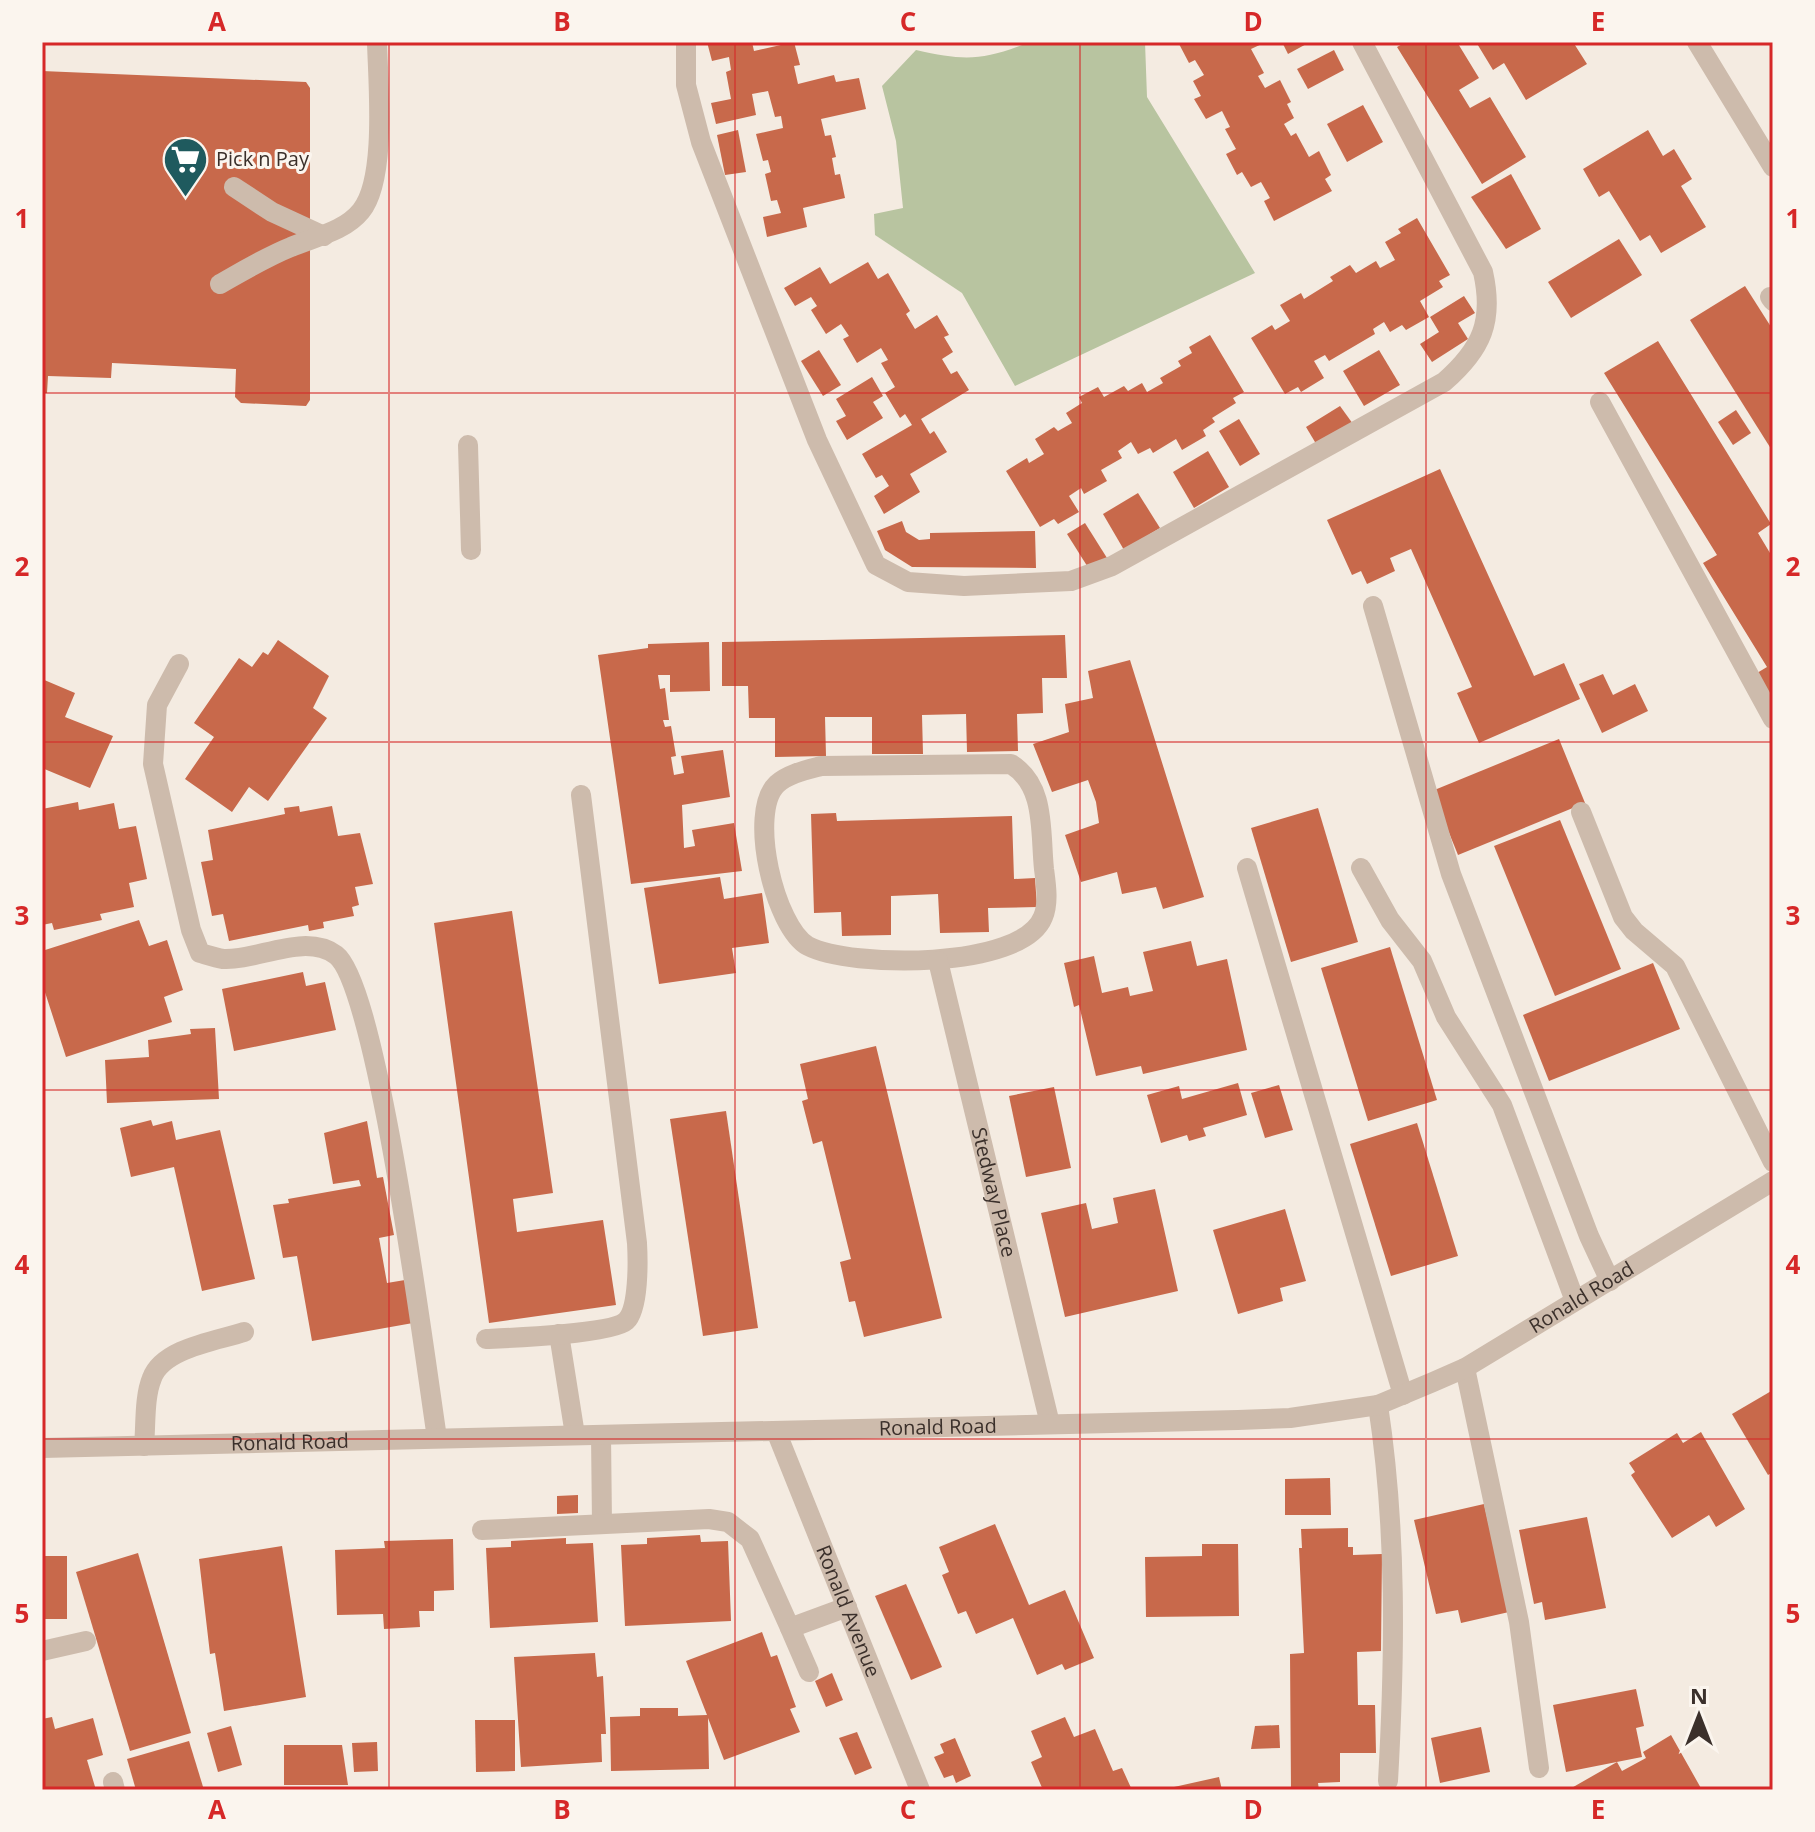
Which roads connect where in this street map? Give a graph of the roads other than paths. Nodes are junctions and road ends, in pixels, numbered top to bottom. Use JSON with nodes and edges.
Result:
{"nodes":[{"id":1,"x":377,"y":42,"type":"edge"},
{"id":2,"x":686,"y":42,"type":"edge"},
{"id":3,"x":1362,"y":42,"type":"edge"},
{"id":4,"x":1697,"y":42,"type":"edge"},
{"id":5,"x":1773,"y":167,"type":"edge"},
{"id":6,"x":234,"y":187,"type":"dead end"},
{"id":7,"x":328,"y":234,"type":"junction"},
{"id":8,"x":220,"y":284,"type":"dead end"},
{"id":9,"x":1600,"y":402,"type":"dead end"},
{"id":10,"x":468,"y":445,"type":"dead end"},
{"id":11,"x":471,"y":550,"type":"dead end"},
{"id":12,"x":1373,"y":606,"type":"dead end"},
{"id":13,"x":179,"y":664,"type":"dead end"},
{"id":14,"x":1773,"y":719,"type":"edge"},
{"id":15,"x":581,"y":795,"type":"dead end"},
{"id":16,"x":1581,"y":812,"type":"dead end"},
{"id":17,"x":1247,"y":868,"type":"dead end"},
{"id":18,"x":1361,"y":868,"type":"dead end"},
{"id":19,"x":938,"y":961,"type":"junction"},
{"id":20,"x":1773,"y":1162,"type":"edge"},
{"id":21,"x":1773,"y":1181,"type":"edge"},
{"id":22,"x":1610,"y":1281,"type":"junction"},
{"id":23,"x":1575,"y":1301,"type":"junction"},
{"id":24,"x":244,"y":1332,"type":"dead end"},
{"id":25,"x":559,"y":1334,"type":"junction"},
{"id":26,"x":486,"y":1339,"type":"dead end"},
{"id":27,"x":1465,"y":1368,"type":"junction"},
{"id":28,"x":1403,"y":1395,"type":"junction"},
{"id":29,"x":1378,"y":1405,"type":"junction"},
{"id":30,"x":1050,"y":1424,"type":"junction"},
{"id":31,"x":776,"y":1431,"type":"junction"},
{"id":32,"x":575,"y":1435,"type":"junction"},
{"id":33,"x":601,"y":1435,"type":"junction"},
{"id":34,"x":437,"y":1438,"type":"junction"},
{"id":35,"x":144,"y":1446,"type":"junction"},
{"id":36,"x":42,"y":1448,"type":"edge"},
{"id":37,"x":602,"y":1524,"type":"junction"},
{"id":38,"x":482,"y":1530,"type":"dead end"},
{"id":39,"x":847,"y":1607,"type":"junction"},
{"id":40,"x":790,"y":1628,"type":"junction"},
{"id":41,"x":86,"y":1641,"type":"dead end"},
{"id":42,"x":42,"y":1651,"type":"edge"},
{"id":43,"x":809,"y":1672,"type":"dead end"},
{"id":44,"x":1539,"y":1768,"type":"dead end"},
{"id":45,"x":1388,"y":1781,"type":"dead end"},
{"id":46,"x":920,"y":1790,"type":"edge"}],
"edges":[{"from":1,"to":7,"type":"street"},
{"from":2,"to":3,"type":"street"},
{"from":4,"to":5,"type":"street"},
{"from":6,"to":7,"type":"street"},
{"from":7,"to":8,"type":"street"},
{"from":9,"to":14,"type":"street"},
{"from":10,"to":11,"type":"street"},
{"from":12,"to":22,"type":"street"},
{"from":13,"to":34,"type":"street"},
{"from":15,"to":25,"type":"street"},
{"from":16,"to":20,"type":"street"},
{"from":17,"to":28,"type":"street"},
{"from":18,"to":23,"type":"street"},
{"from":19,"to":19,"type":"street"},
{"from":19,"to":30,"type":"street","name":"Stedway Place"},
{"from":21,"to":22,"type":"street","name":"Ronald Road"},
{"from":22,"to":23,"type":"street","name":"Ronald Road"},
{"from":23,"to":27,"type":"street","name":"Ronald Road"},
{"from":24,"to":35,"type":"street"},
{"from":25,"to":26,"type":"street"},
{"from":25,"to":32,"type":"street"},
{"from":27,"to":28,"type":"street","name":"Ronald Road"},
{"from":27,"to":44,"type":"street"},
{"from":28,"to":29,"type":"street","name":"Ronald Road"},
{"from":29,"to":30,"type":"street","name":"Ronald Road"},
{"from":29,"to":45,"type":"street"},
{"from":30,"to":31,"type":"street","name":"Ronald Road"},
{"from":31,"to":33,"type":"street","name":"Ronald Road"},
{"from":31,"to":39,"type":"street","name":"Ronald Avenue"},
{"from":32,"to":33,"type":"street","name":"Ronald Road"},
{"from":32,"to":34,"type":"street","name":"Ronald Road"},
{"from":33,"to":37,"type":"street"},
{"from":34,"to":35,"type":"street","name":"Ronald Road"},
{"from":35,"to":36,"type":"street","name":"Ronald Road"},
{"from":37,"to":38,"type":"street"},
{"from":37,"to":40,"type":"street"},
{"from":39,"to":40,"type":"street"},
{"from":39,"to":46,"type":"street","name":"Ronald Avenue"},
{"from":40,"to":43,"type":"street"},
{"from":41,"to":42,"type":"street"}]}
